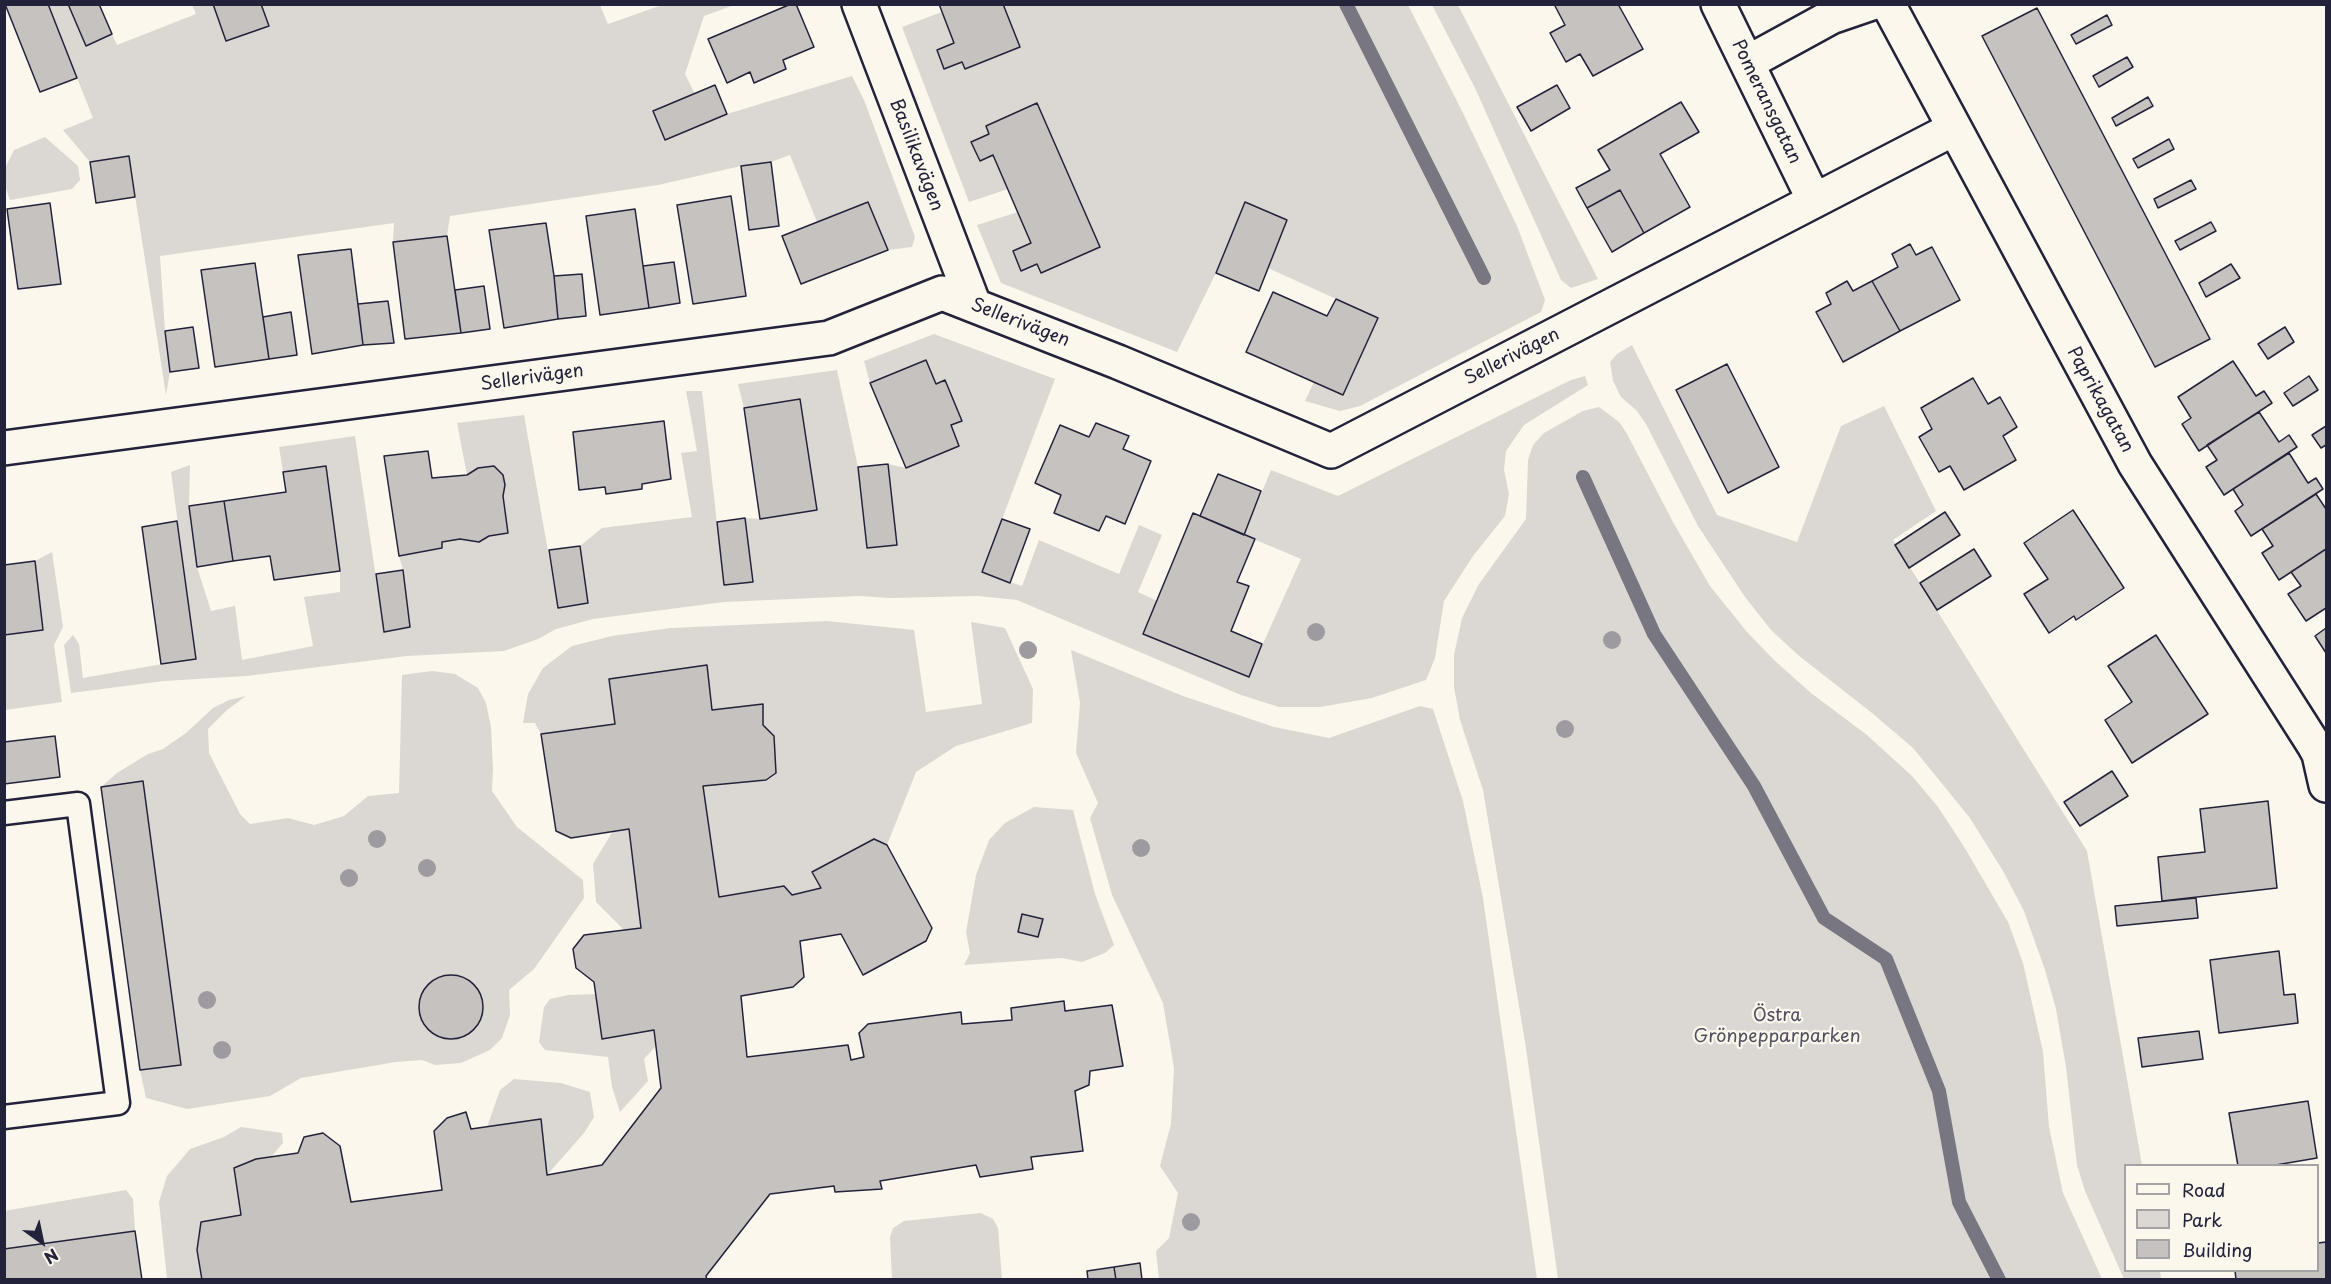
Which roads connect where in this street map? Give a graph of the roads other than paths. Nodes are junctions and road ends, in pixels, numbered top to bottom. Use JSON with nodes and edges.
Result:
{"nodes":[{"id":1,"x":859,"y":4,"type":"edge"},
{"id":2,"x":1718,"y":4,"type":"edge"},
{"id":3,"x":1869,"y":4,"type":"edge"},
{"id":4,"x":1888,"y":4,"type":"edge"},
{"id":5,"x":1747,"y":63,"type":"junction"},
{"id":6,"x":1953,"y":129,"type":"junction"},
{"id":7,"x":1814,"y":200,"type":"junction"},
{"id":8,"x":974,"y":306,"type":"junction"},
{"id":9,"x":4,"y":448,"type":"edge"},
{"id":10,"x":2326,"y":785,"type":"edge"},
{"id":11,"x":4,"y":813,"type":"edge"},
{"id":12,"x":4,"y":1118,"type":"edge"}],
"edges":[{"from":1,"to":8,"type":"street","name":"Basilikavägen"},
{"from":2,"to":5,"type":"street","name":"Pomeransgatan"},
{"from":3,"to":5,"type":"street"},
{"from":4,"to":6,"type":"street","name":"Paprikagatan"},
{"from":5,"to":7,"type":"street","name":"Pomeransgatan"},
{"from":6,"to":7,"type":"street","name":"Sellerivägen"},
{"from":6,"to":10,"type":"street","name":"Paprikagatan"},
{"from":7,"to":8,"type":"street","name":"Sellerivägen"},
{"from":8,"to":9,"type":"street","name":"Sellerivägen"},
{"from":11,"to":12,"type":"lane"}]}
